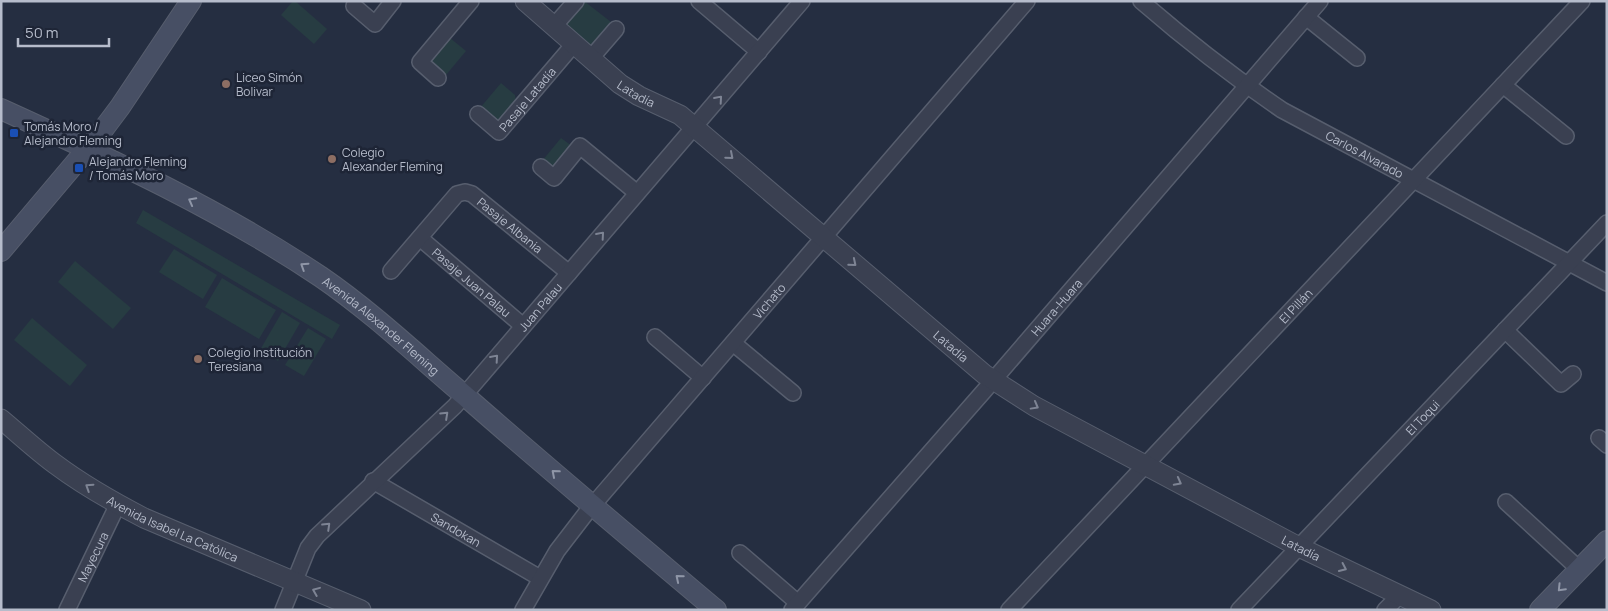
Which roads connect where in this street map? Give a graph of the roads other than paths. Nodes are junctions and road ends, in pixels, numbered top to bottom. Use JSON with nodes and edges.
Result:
{"nodes":[{"id":1,"x":191,"y":1,"type":"edge"},
{"id":2,"x":393,"y":1,"type":"edge"},
{"id":3,"x":471,"y":1,"type":"edge"},
{"id":4,"x":525,"y":1,"type":"edge"},
{"id":5,"x":576,"y":1,"type":"edge"},
{"id":6,"x":699,"y":1,"type":"edge"},
{"id":7,"x":802,"y":1,"type":"edge"},
{"id":8,"x":1027,"y":1,"type":"edge"},
{"id":9,"x":1141,"y":1,"type":"edge"},
{"id":10,"x":1320,"y":1,"type":"edge"},
{"id":11,"x":1582,"y":1,"type":"edge"},
{"id":12,"x":354,"y":6,"type":"dead end"},
{"id":13,"x":1306,"y":17,"type":"junction"},
{"id":14,"x":554,"y":26,"type":"junction"},
{"id":15,"x":616,"y":28,"type":"dead end"},
{"id":16,"x":574,"y":44,"type":"junction"},
{"id":17,"x":759,"y":52,"type":"junction"},
{"id":18,"x":591,"y":58,"type":"junction"},
{"id":19,"x":1357,"y":58,"type":"dead end"},
{"id":20,"x":438,"y":78,"type":"dead end"},
{"id":21,"x":1503,"y":85,"type":"junction"},
{"id":22,"x":1247,"y":86,"type":"junction"},
{"id":23,"x":1,"y":108,"type":"edge"},
{"id":24,"x":478,"y":114,"type":"dead end"},
{"id":25,"x":695,"y":126,"type":"junction"},
{"id":26,"x":1566,"y":136,"type":"dead end"},
{"id":27,"x":88,"y":149,"type":"junction"},
{"id":28,"x":541,"y":167,"type":"dead end"},
{"id":29,"x":1413,"y":180,"type":"junction"},
{"id":30,"x":637,"y":194,"type":"junction"},
{"id":31,"x":1607,"y":223,"type":"edge"},
{"id":32,"x":420,"y":238,"type":"junction"},
{"id":33,"x":824,"y":238,"type":"junction"},
{"id":34,"x":1,"y":251,"type":"edge"},
{"id":35,"x":1569,"y":263,"type":"junction"},
{"id":36,"x":391,"y":270,"type":"dead end"},
{"id":37,"x":568,"y":273,"type":"junction"},
{"id":38,"x":1607,"y":283,"type":"edge"},
{"id":39,"x":523,"y":326,"type":"junction"},
{"id":40,"x":1505,"y":330,"type":"junction"},
{"id":41,"x":655,"y":338,"type":"dead end"},
{"id":42,"x":733,"y":343,"type":"junction"},
{"id":43,"x":1573,"y":374,"type":"dead end"},
{"id":44,"x":703,"y":378,"type":"junction"},
{"id":45,"x":993,"y":381,"type":"junction"},
{"id":46,"x":793,"y":393,"type":"dead end"},
{"id":47,"x":464,"y":396,"type":"junction"},
{"id":48,"x":1,"y":419,"type":"edge"},
{"id":49,"x":1146,"y":465,"type":"junction"},
{"id":50,"x":373,"y":482,"type":"junction"},
{"id":51,"x":1506,"y":502,"type":"dead end"},
{"id":52,"x":118,"y":504,"type":"junction"},
{"id":53,"x":593,"y":506,"type":"junction"},
{"id":54,"x":1607,"y":541,"type":"edge"},
{"id":55,"x":1299,"y":547,"type":"junction"},
{"id":56,"x":740,"y":553,"type":"dead end"},
{"id":57,"x":1579,"y":569,"type":"junction"},
{"id":58,"x":540,"y":578,"type":"junction"},
{"id":59,"x":293,"y":582,"type":"junction"},
{"id":60,"x":1400,"y":595,"type":"junction"},
{"id":61,"x":795,"y":606,"type":"edge"},
{"id":62,"x":67,"y":610,"type":"edge"},
{"id":63,"x":283,"y":610,"type":"edge"},
{"id":64,"x":361,"y":610,"type":"edge"},
{"id":65,"x":523,"y":610,"type":"edge"},
{"id":66,"x":716,"y":610,"type":"edge"},
{"id":67,"x":1009,"y":610,"type":"edge"},
{"id":68,"x":1239,"y":610,"type":"edge"},
{"id":69,"x":1385,"y":610,"type":"edge"},
{"id":70,"x":1431,"y":610,"type":"edge"},
{"id":71,"x":1540,"y":610,"type":"edge"}],
"edges":[{"from":1,"to":27,"type":"main road"},
{"from":2,"to":12,"type":"street"},
{"from":3,"to":20,"type":"street"},
{"from":4,"to":14,"type":"street","name":"Latadía"},
{"from":5,"to":14,"type":"street"},
{"from":6,"to":17,"type":"street"},
{"from":7,"to":17,"type":"street","name":"Juan Palau"},
{"from":8,"to":33,"type":"street","name":"Vichato"},
{"from":9,"to":22,"type":"street","name":"Carlos Alvarado"},
{"from":10,"to":13,"type":"street","name":"Huara-Huara"},
{"from":11,"to":21,"type":"street","name":"El Pillán"},
{"from":13,"to":19,"type":"street"},
{"from":13,"to":22,"type":"street","name":"Huara-Huara"},
{"from":14,"to":16,"type":"street","name":"Latadía"},
{"from":15,"to":18,"type":"street"},
{"from":16,"to":18,"type":"street","name":"Latadía"},
{"from":16,"to":24,"type":"street","name":"Pasaje Latadía"},
{"from":25,"to":17,"type":"street","name":"Juan Palau","one_way":true},
{"from":18,"to":25,"type":"street","name":"Latadía"},
{"from":21,"to":26,"type":"street"},
{"from":21,"to":29,"type":"street","name":"El Pillán"},
{"from":22,"to":29,"type":"street","name":"Carlos Alvarado"},
{"from":22,"to":45,"type":"street","name":"Huara-Huara"},
{"from":23,"to":27,"type":"main road","name":"Avenida Alexander Fleming"},
{"from":25,"to":30,"type":"street","name":"Juan Palau"},
{"from":25,"to":33,"type":"street","name":"Latadía","one_way":true},
{"from":27,"to":34,"type":"main road"},
{"from":47,"to":27,"type":"main road","name":"Avenida Alexander Fleming","one_way":true},
{"from":28,"to":30,"type":"street"},
{"from":29,"to":35,"type":"street","name":"Carlos Alvarado"},
{"from":29,"to":49,"type":"street","name":"El Pillán"},
{"from":37,"to":30,"type":"street","name":"Juan Palau","one_way":true},
{"from":31,"to":35,"type":"street","name":"El Toqui"},
{"from":32,"to":36,"type":"street","name":"Pasaje Albania"},
{"from":32,"to":37,"type":"street","name":"Pasaje Albania"},
{"from":32,"to":39,"type":"street","name":"Pasaje Juan Palau"},
{"from":33,"to":42,"type":"street","name":"Vichato"},
{"from":33,"to":45,"type":"street","name":"Latadía","one_way":true},
{"from":35,"to":38,"type":"street","name":"Carlos Alvarado"},
{"from":35,"to":40,"type":"street","name":"El Toqui"},
{"from":37,"to":39,"type":"street","name":"Juan Palau"},
{"from":47,"to":39,"type":"street","name":"Juan Palau","one_way":true},
{"from":40,"to":43,"type":"street"},
{"from":40,"to":55,"type":"street","name":"El Toqui"},
{"from":41,"to":44,"type":"street"},
{"from":42,"to":44,"type":"street","name":"Vichato"},
{"from":42,"to":46,"type":"street"},
{"from":44,"to":53,"type":"street","name":"Vichato"},
{"from":45,"to":49,"type":"street","name":"Latadía","one_way":true},
{"from":45,"to":61,"type":"street","name":"Huara-Huara"},
{"from":50,"to":47,"type":"street","name":"Juan Palau","one_way":true},
{"from":53,"to":47,"type":"main road","name":"Avenida Alexander Fleming","one_way":true},
{"from":52,"to":48,"type":"street","name":"Avenida Isabel La Católica","one_way":true},
{"from":49,"to":55,"type":"street","name":"Latadía","one_way":true},
{"from":49,"to":67,"type":"street","name":"El Pillán"},
{"from":50,"to":58,"type":"street","name":"Sandokan"},
{"from":59,"to":50,"type":"street","name":"Juan Palau","one_way":true},
{"from":51,"to":57,"type":"street"},
{"from":52,"to":59,"type":"street","name":"Avenida Isabel La Católica"},
{"from":52,"to":62,"type":"street","name":"Mayecura"},
{"from":53,"to":58,"type":"street","name":"Vichato"},
{"from":66,"to":53,"type":"main road","name":"Avenida Alexander Fleming","one_way":true},
{"from":54,"to":57,"type":"main road"},
{"from":55,"to":60,"type":"street","name":"Latadía","one_way":true},
{"from":55,"to":68,"type":"street","name":"El Toqui"},
{"from":56,"to":61,"type":"street"},
{"from":57,"to":71,"type":"main road","one_way":true},
{"from":58,"to":65,"type":"street","name":"Vichato"},
{"from":59,"to":63,"type":"street","name":"Juan Palau"},
{"from":64,"to":59,"type":"street","name":"Avenida Isabel La Católica","one_way":true},
{"from":60,"to":69,"type":"street"},
{"from":60,"to":70,"type":"street","name":"Latadía"}]}
